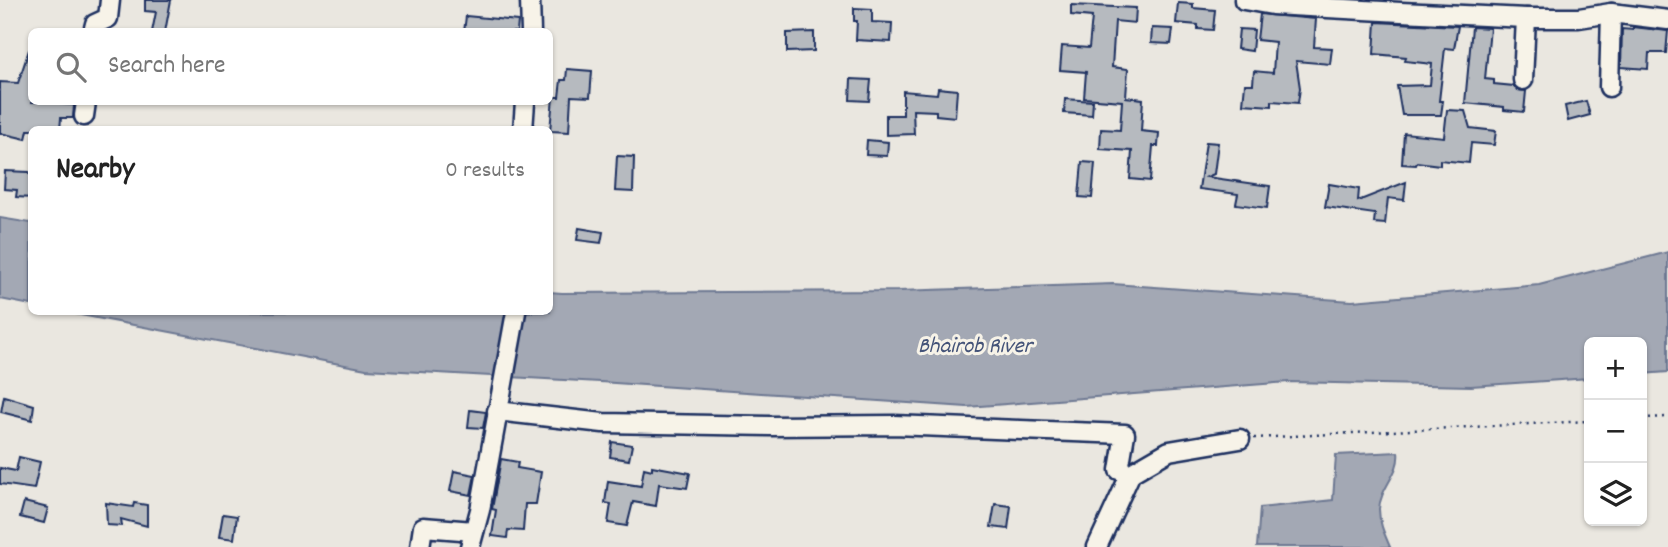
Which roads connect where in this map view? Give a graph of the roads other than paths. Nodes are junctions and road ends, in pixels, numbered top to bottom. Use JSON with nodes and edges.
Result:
{"nodes":[{"id":1,"x":110,"y":0,"type":"edge"},
{"id":2,"x":530,"y":0,"type":"edge"},
{"id":3,"x":1244,"y":0,"type":"edge"},
{"id":4,"x":1272,"y":3,"type":"edge"},
{"id":5,"x":1611,"y":13,"type":"junction"},
{"id":6,"x":1526,"y":18,"type":"junction"},
{"id":7,"x":1668,"y":20,"type":"edge"},
{"id":8,"x":94,"y":28,"type":"edge"},
{"id":9,"x":531,"y":28,"type":"edge"},
{"id":10,"x":1523,"y":80,"type":"dead end"},
{"id":11,"x":1609,"y":87,"type":"dead end"},
{"id":12,"x":525,"y":105,"type":"edge"},
{"id":13,"x":523,"y":126,"type":"edge"},
{"id":14,"x":515,"y":315,"type":"edge"},
{"id":15,"x":497,"y":411,"type":"junction"},
{"id":16,"x":1240,"y":439,"type":"road end"},
{"id":17,"x":1118,"y":470,"type":"dead end"},
{"id":18,"x":472,"y":539,"type":"edge"},
{"id":19,"x":420,"y":547,"type":"edge"},
{"id":20,"x":1097,"y":547,"type":"edge"}],
"edges":[{"from":1,"to":8,"type":"street"},
{"from":2,"to":9,"type":"street"},
{"from":3,"to":4,"type":"street"},
{"from":4,"to":6,"type":"street"},
{"from":5,"to":6,"type":"street"},
{"from":5,"to":7,"type":"street"},
{"from":5,"to":11,"type":"street"},
{"from":6,"to":10,"type":"street"},
{"from":12,"to":13,"type":"street"},
{"from":14,"to":15,"type":"street"},
{"from":15,"to":17,"type":"street"},
{"from":15,"to":18,"type":"street"},
{"from":16,"to":20,"type":"street"},
{"from":18,"to":19,"type":"street"}]}
